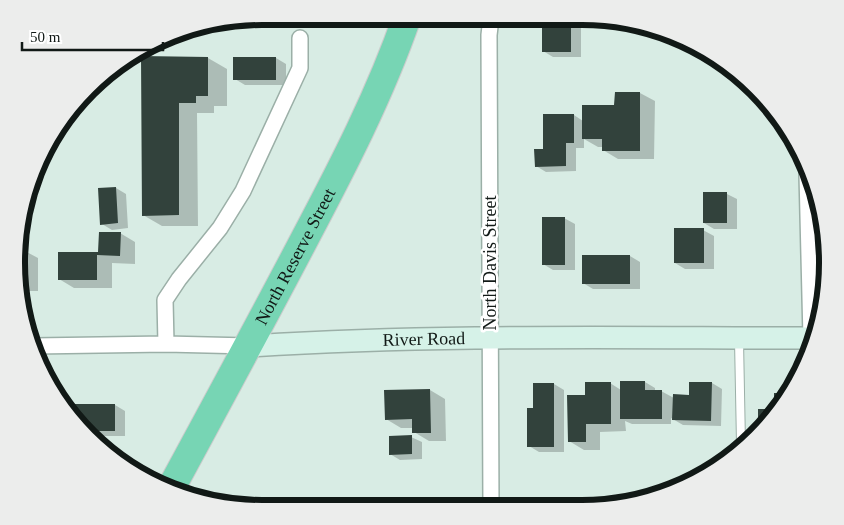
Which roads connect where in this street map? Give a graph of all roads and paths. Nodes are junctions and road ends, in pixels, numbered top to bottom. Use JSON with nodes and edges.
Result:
{"nodes":[{"id":1,"x":404,"y":25,"type":"edge"},
{"id":2,"x":490,"y":25,"type":"edge"},
{"id":3,"x":300,"y":38,"type":"dead end"},
{"id":4,"x":808,"y":191,"type":"edge"},
{"id":5,"x":811,"y":322,"type":"edge"},
{"id":6,"x":739,"y":338,"type":"junction"},
{"id":7,"x":806,"y":338,"type":"edge"},
{"id":8,"x":490,"y":339,"type":"junction"},
{"id":9,"x":166,"y":344,"type":"junction"},
{"id":10,"x":40,"y":346,"type":"edge"},
{"id":11,"x":249,"y":346,"type":"junction"},
{"id":12,"x":741,"y":438,"type":"edge"},
{"id":13,"x":174,"y":483,"type":"edge"},
{"id":14,"x":491,"y":500,"type":"edge"}],
"edges":[{"from":1,"to":11,"type":"highway","name":"North Reserve Street"},
{"from":2,"to":8,"type":"street","name":"North Davis Street"},
{"from":3,"to":9,"type":"street"},
{"from":4,"to":5,"type":"street"},
{"from":6,"to":7,"type":"street","name":"River Road"},
{"from":6,"to":8,"type":"street","name":"River Road"},
{"from":6,"to":12,"type":"lane"},
{"from":8,"to":11,"type":"street","name":"River Road"},
{"from":8,"to":14,"type":"street","name":"North Davis Street"},
{"from":9,"to":10,"type":"street","name":"River Road"},
{"from":9,"to":11,"type":"street","name":"River Road"},
{"from":11,"to":13,"type":"highway","name":"North Reserve Street"}]}
